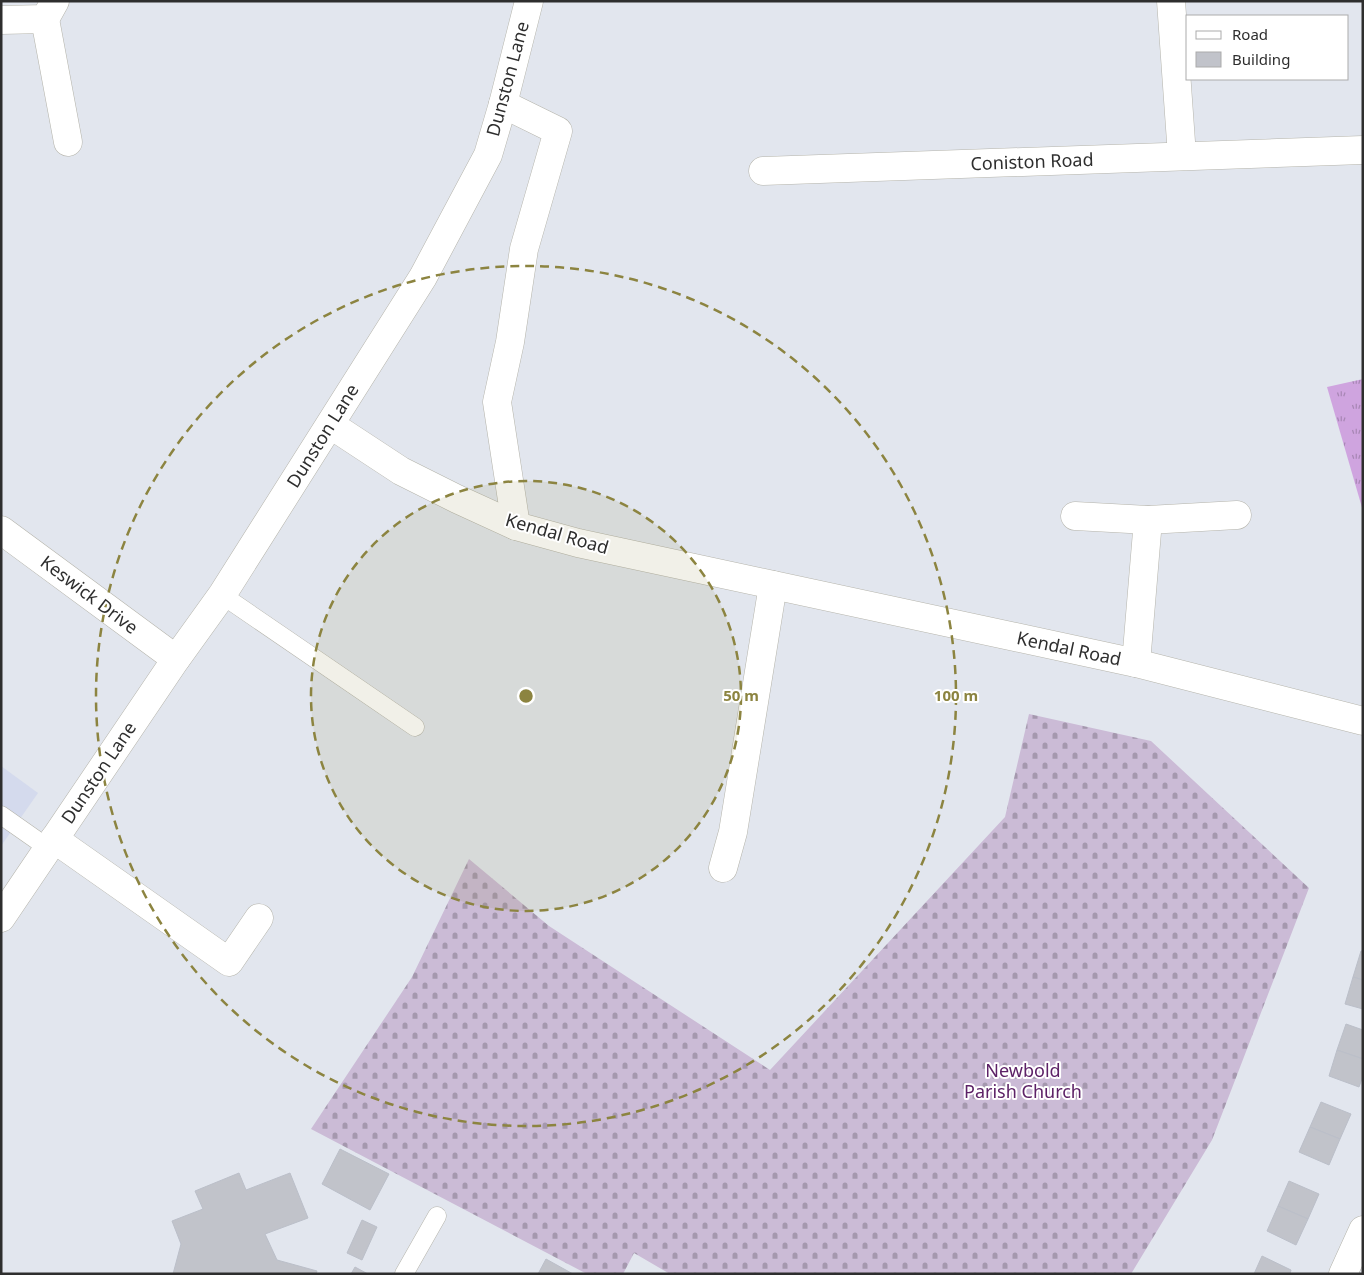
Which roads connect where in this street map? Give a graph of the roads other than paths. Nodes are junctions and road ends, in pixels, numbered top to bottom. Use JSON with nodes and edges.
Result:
{"nodes":[{"id":1,"x":529,"y":1,"type":"edge"},
{"id":2,"x":1171,"y":1,"type":"edge"},
{"id":3,"x":50,"y":10,"type":"edge"},
{"id":4,"x":1,"y":20,"type":"edge"},
{"id":5,"x":503,"y":104,"type":"junction"},
{"id":6,"x":68,"y":142,"type":"dead end"},
{"id":7,"x":1363,"y":150,"type":"edge"},
{"id":8,"x":1182,"y":156,"type":"junction"},
{"id":9,"x":763,"y":171,"type":"dead end"},
{"id":10,"x":331,"y":425,"type":"junction"},
{"id":11,"x":1237,"y":515,"type":"dead end"},
{"id":12,"x":1075,"y":516,"type":"dead end"},
{"id":13,"x":1148,"y":520,"type":"junction"},
{"id":14,"x":516,"y":526,"type":"junction"},
{"id":15,"x":1,"y":530,"type":"edge"},
{"id":16,"x":773,"y":585,"type":"junction"},
{"id":17,"x":222,"y":594,"type":"junction"},
{"id":18,"x":176,"y":660,"type":"junction"},
{"id":19,"x":1136,"y":663,"type":"junction"},
{"id":20,"x":1363,"y":721,"type":"edge"},
{"id":21,"x":415,"y":727,"type":"dead end"},
{"id":22,"x":1,"y":815,"type":"edge"},
{"id":23,"x":51,"y":844,"type":"junction"},
{"id":24,"x":723,"y":868,"type":"dead end"},
{"id":25,"x":1,"y":918,"type":"edge"},
{"id":26,"x":259,"y":918,"type":"dead end"},
{"id":27,"x":437,"y":1216,"type":"dead end"},
{"id":28,"x":1363,"y":1230,"type":"edge"},
{"id":29,"x":404,"y":1274,"type":"edge"},
{"id":30,"x":1343,"y":1274,"type":"edge"}],
"edges":[{"from":1,"to":5,"type":"street","name":"Dunston Lane"},
{"from":2,"to":8,"type":"street"},
{"from":3,"to":4,"type":"street"},
{"from":3,"to":6,"type":"street"},
{"from":5,"to":10,"type":"street","name":"Dunston Lane"},
{"from":5,"to":14,"type":"street"},
{"from":7,"to":8,"type":"street","name":"Coniston Road"},
{"from":8,"to":9,"type":"street","name":"Coniston Road"},
{"from":10,"to":14,"type":"street","name":"Kendal Road"},
{"from":10,"to":17,"type":"street","name":"Dunston Lane"},
{"from":11,"to":13,"type":"street"},
{"from":12,"to":13,"type":"street"},
{"from":13,"to":19,"type":"street"},
{"from":14,"to":16,"type":"street","name":"Kendal Road"},
{"from":15,"to":18,"type":"street","name":"Keswick Drive"},
{"from":16,"to":19,"type":"street","name":"Kendal Road"},
{"from":16,"to":24,"type":"street"},
{"from":17,"to":18,"type":"street","name":"Dunston Lane"},
{"from":17,"to":21,"type":"lane"},
{"from":18,"to":23,"type":"street","name":"Dunston Lane"},
{"from":19,"to":20,"type":"street","name":"Kendal Road"},
{"from":22,"to":23,"type":"lane"},
{"from":23,"to":25,"type":"street","name":"Dunston Lane"},
{"from":23,"to":26,"type":"street","name":"Dunston Lane"},
{"from":27,"to":29,"type":"lane"},
{"from":28,"to":30,"type":"street"}]}
